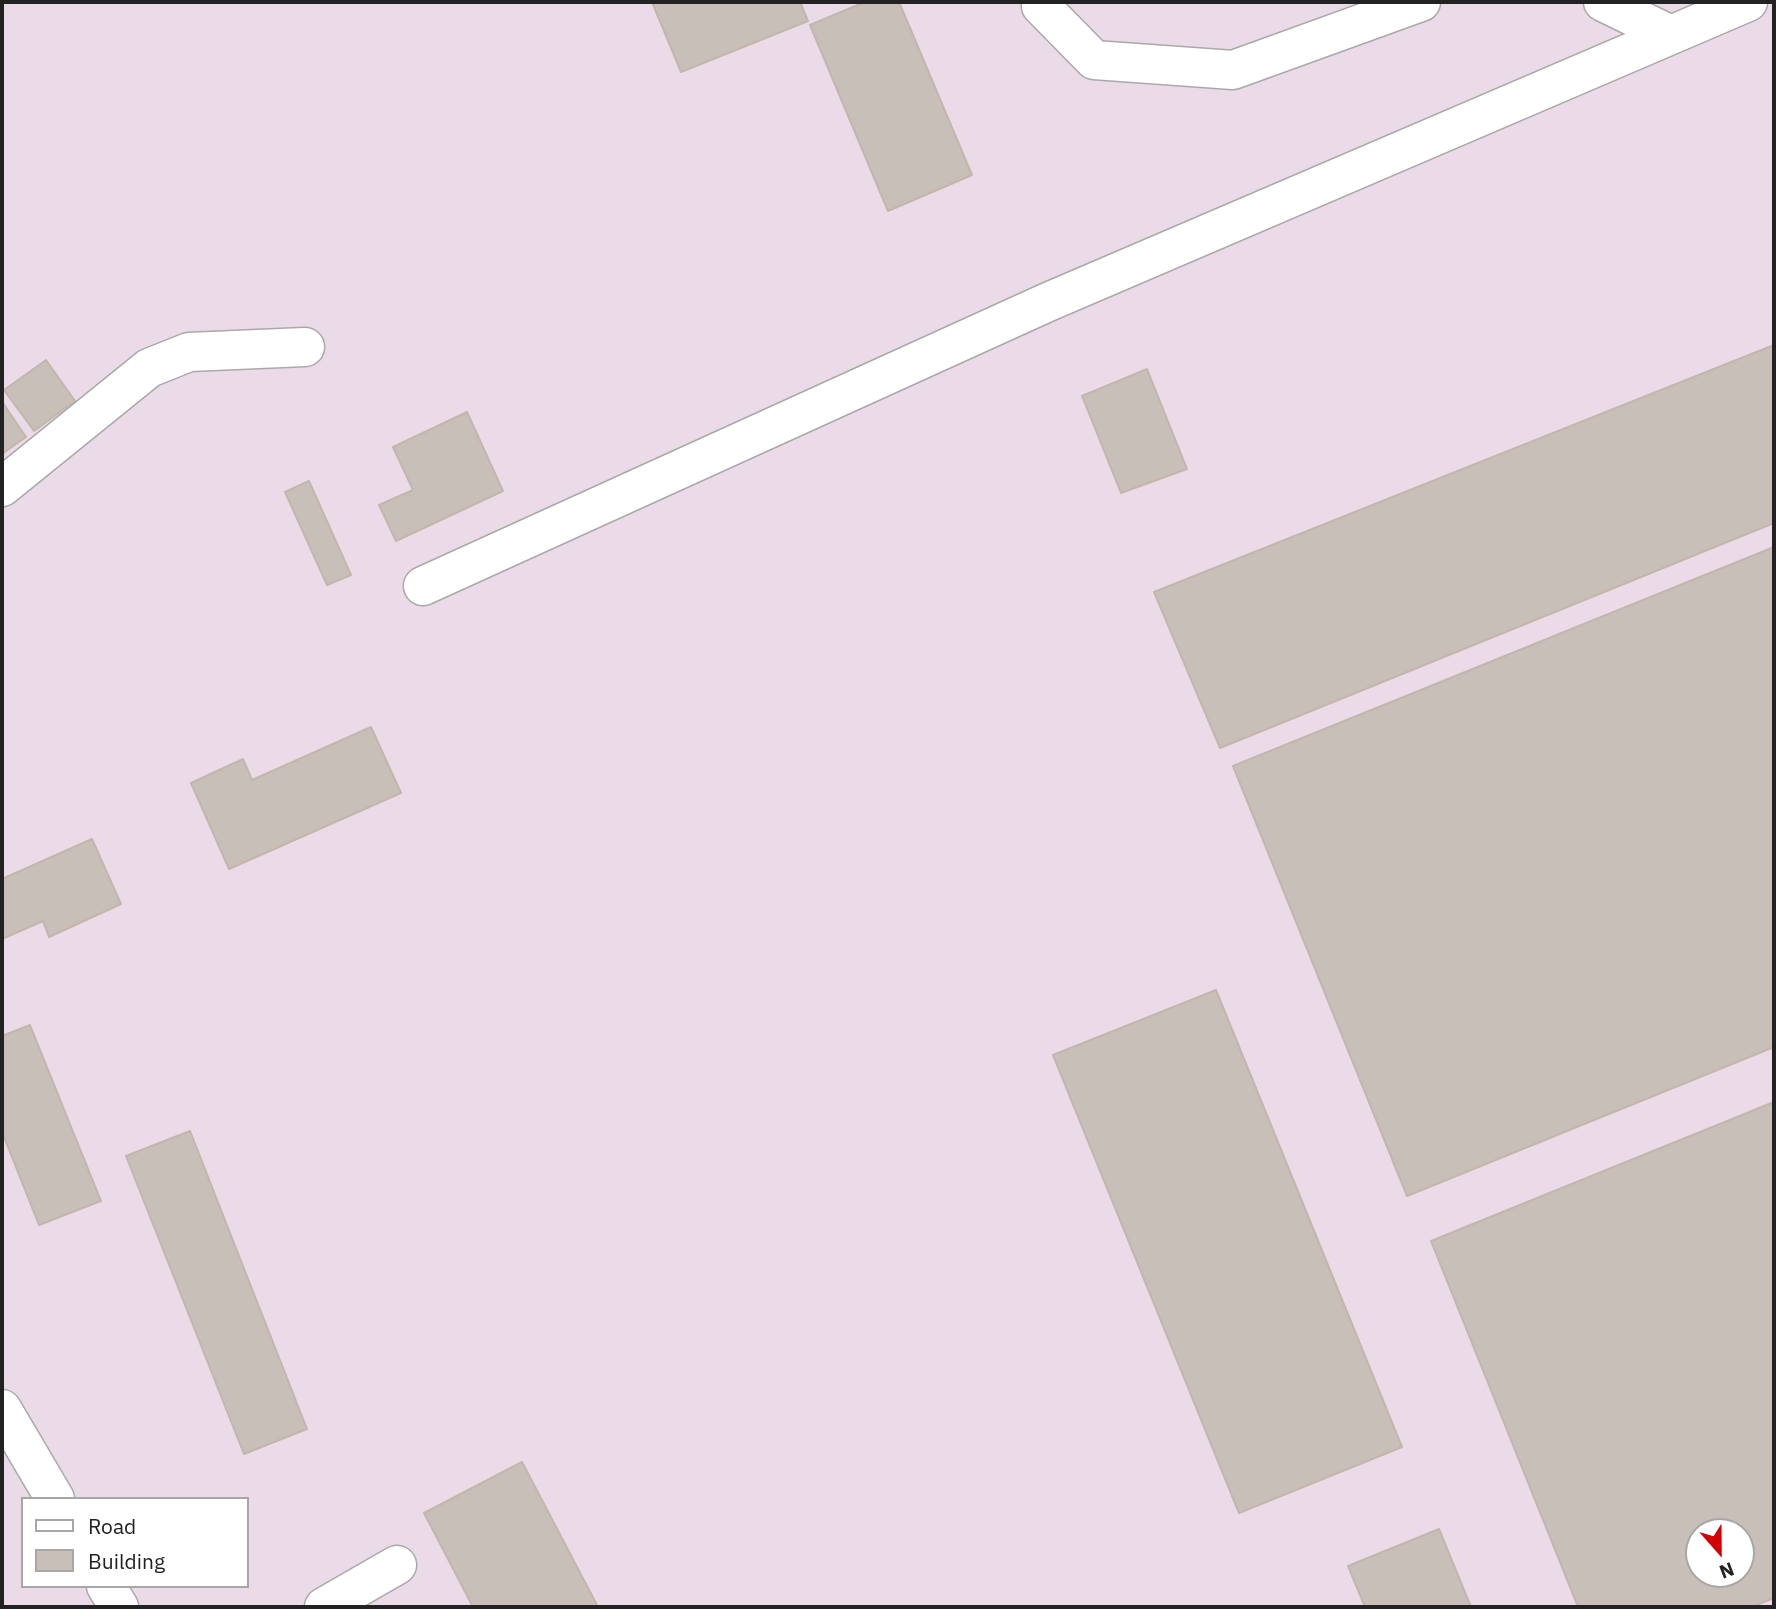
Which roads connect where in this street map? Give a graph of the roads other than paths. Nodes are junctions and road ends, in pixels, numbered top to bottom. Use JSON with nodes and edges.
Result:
{"nodes":[{"id":1,"x":1041,"y":2,"type":"edge"},
{"id":2,"x":1421,"y":2,"type":"edge"},
{"id":3,"x":1603,"y":2,"type":"edge"},
{"id":4,"x":1748,"y":2,"type":"edge"},
{"id":5,"x":1671,"y":35,"type":"junction"},
{"id":6,"x":304,"y":347,"type":"dead end"},
{"id":7,"x":2,"y":487,"type":"edge"},
{"id":8,"x":423,"y":586,"type":"dead end"},
{"id":9,"x":2,"y":1409,"type":"edge"},
{"id":10,"x":54,"y":1497,"type":"edge"},
{"id":11,"x":397,"y":1565,"type":"dead end"},
{"id":12,"x":107,"y":1588,"type":"edge"},
{"id":13,"x":342,"y":1603,"type":"edge"},
{"id":14,"x":119,"y":1607,"type":"edge"}],
"edges":[{"from":1,"to":2,"type":"lane"},
{"from":3,"to":5,"type":"lane"},
{"from":4,"to":5,"type":"lane"},
{"from":5,"to":8,"type":"lane"},
{"from":6,"to":7,"type":"lane"},
{"from":9,"to":10,"type":"lane"},
{"from":11,"to":13,"type":"lane"},
{"from":12,"to":14,"type":"lane"}]}
